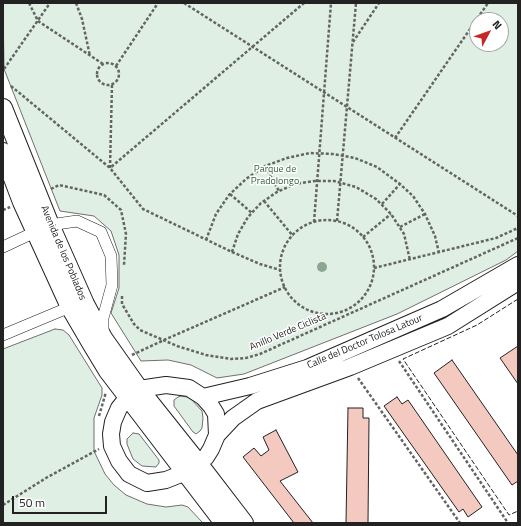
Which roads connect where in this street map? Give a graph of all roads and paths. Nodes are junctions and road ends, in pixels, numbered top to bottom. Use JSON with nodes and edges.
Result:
{"nodes":[{"id":1,"x":29,"y":3,"type":"edge"},
{"id":2,"x":50,"y":3,"type":"edge"},
{"id":3,"x":76,"y":3,"type":"edge"},
{"id":4,"x":158,"y":3,"type":"edge"},
{"id":5,"x":184,"y":3,"type":"edge"},
{"id":6,"x":304,"y":3,"type":"edge"},
{"id":7,"x":331,"y":3,"type":"edge"},
{"id":8,"x":356,"y":3,"type":"edge"},
{"id":9,"x":379,"y":3,"type":"edge"},
{"id":10,"x":488,"y":3,"type":"edge"},
{"id":11,"x":38,"y":21,"type":"junction"},
{"id":12,"x":352,"y":42,"type":"junction"},
{"id":13,"x":252,"y":47,"type":"junction"},
{"id":14,"x":90,"y":56,"type":"junction"},
{"id":15,"x":103,"y":64,"type":"junction"},
{"id":16,"x":116,"y":66,"type":"junction"},
{"id":17,"x":4,"y":69,"type":"edge"},
{"id":18,"x":112,"y":85,"type":"junction"},
{"id":19,"x":11,"y":86,"type":"dead end"},
{"id":20,"x":324,"y":93,"type":"junction"},
{"id":21,"x":347,"y":106,"type":"junction"},
{"id":22,"x":3,"y":108,"type":"edge"},
{"id":23,"x":395,"y":138,"type":"junction"},
{"id":24,"x":3,"y":152,"type":"edge"},
{"id":25,"x":319,"y":154,"type":"junction"},
{"id":26,"x":343,"y":156,"type":"junction"},
{"id":27,"x":266,"y":166,"type":"junction"},
{"id":28,"x":110,"y":168,"type":"junction"},
{"id":29,"x":317,"y":181,"type":"junction"},
{"id":30,"x":340,"y":183,"type":"junction"},
{"id":31,"x":400,"y":184,"type":"junction"},
{"id":32,"x":279,"y":191,"type":"junction"},
{"id":33,"x":230,"y":194,"type":"junction"},
{"id":34,"x":30,"y":199,"type":"junction"},
{"id":35,"x":264,"y":201,"type":"junction"},
{"id":36,"x":382,"y":204,"type":"junction"},
{"id":37,"x":3,"y":210,"type":"edge"},
{"id":38,"x":252,"y":213,"type":"junction"},
{"id":39,"x":391,"y":214,"type":"junction"},
{"id":40,"x":425,"y":214,"type":"junction"},
{"id":41,"x":518,"y":216,"type":"edge"},
{"id":42,"x":337,"y":221,"type":"junction"},
{"id":43,"x":314,"y":222,"type":"junction"},
{"id":44,"x":400,"y":227,"type":"junction"},
{"id":45,"x":43,"y":228,"type":"junction"},
{"id":46,"x":518,"y":228,"type":"edge"},
{"id":47,"x":292,"y":236,"type":"junction"},
{"id":48,"x":363,"y":237,"type":"junction"},
{"id":49,"x":518,"y":238,"type":"edge"},
{"id":50,"x":206,"y":240,"type":"junction"},
{"id":51,"x":3,"y":247,"type":"edge"},
{"id":52,"x":232,"y":252,"type":"junction"},
{"id":53,"x":439,"y":253,"type":"junction"},
{"id":54,"x":410,"y":260,"type":"junction"},
{"id":55,"x":124,"y":265,"type":"dead end"},
{"id":56,"x":518,"y":265,"type":"edge"},
{"id":57,"x":374,"y":268,"type":"junction"},
{"id":58,"x":280,"y":270,"type":"junction"},
{"id":59,"x":518,"y":282,"type":"edge"},
{"id":60,"x":285,"y":287,"type":"junction"},
{"id":61,"x":123,"y":288,"type":"dead end"},
{"id":62,"x":75,"y":300,"type":"junction"},
{"id":63,"x":3,"y":335,"type":"edge"},
{"id":64,"x":103,"y":338,"type":"junction"},
{"id":65,"x":164,"y":340,"type":"junction"},
{"id":66,"x":391,"y":349,"type":"junction"},
{"id":67,"x":114,"y":367,"type":"junction"},
{"id":68,"x":350,"y":367,"type":"junction"},
{"id":69,"x":133,"y":393,"type":"junction"},
{"id":70,"x":203,"y":397,"type":"junction"},
{"id":71,"x":98,"y":419,"type":"dead end"},
{"id":72,"x":217,"y":435,"type":"junction"},
{"id":73,"x":99,"y":442,"type":"dead end"},
{"id":74,"x":192,"y":468,"type":"junction"},
{"id":75,"x":3,"y":505,"type":"edge"},
{"id":76,"x":224,"y":523,"type":"edge"},
{"id":77,"x":244,"y":523,"type":"edge"},
{"id":78,"x":460,"y":523,"type":"edge"},
{"id":79,"x":508,"y":523,"type":"edge"}],
"edges":[{"from":1,"to":11,"type":"path"},
{"from":2,"to":11,"type":"path"},
{"from":3,"to":14,"type":"path"},
{"from":4,"to":16,"type":"path"},
{"from":5,"to":13,"type":"path"},
{"from":6,"to":13,"type":"path"},
{"from":7,"to":20,"type":"path"},
{"from":8,"to":12,"type":"path"},
{"from":9,"to":12,"type":"path"},
{"from":10,"to":23,"type":"path"},
{"from":11,"to":14,"type":"path"},
{"from":11,"to":17,"type":"path"},
{"from":12,"to":21,"type":"path"},
{"from":13,"to":20,"type":"path"},
{"from":13,"to":28,"type":"path"},
{"from":14,"to":15,"type":"path"},
{"from":15,"to":16,"type":"path"},
{"from":15,"to":18,"type":"path"},
{"from":16,"to":18,"type":"path"},
{"from":18,"to":28,"type":"path"},
{"from":19,"to":28,"type":"path"},
{"from":20,"to":21,"type":"path"},
{"from":20,"to":25,"type":"path"},
{"from":21,"to":23,"type":"path"},
{"from":21,"to":26,"type":"path"},
{"from":22,"to":34,"type":"main road","name":"Avenida de los Poblados"},
{"from":23,"to":41,"type":"path"},
{"from":24,"to":34,"type":"main road","name":"Avenida de los Poblados"},
{"from":25,"to":26,"type":"path"},
{"from":25,"to":27,"type":"path"},
{"from":25,"to":29,"type":"path"},
{"from":26,"to":30,"type":"path"},
{"from":26,"to":31,"type":"path"},
{"from":27,"to":32,"type":"path"},
{"from":27,"to":33,"type":"path"},
{"from":28,"to":50,"type":"path"},
{"from":29,"to":30,"type":"path"},
{"from":29,"to":32,"type":"path"},
{"from":29,"to":43,"type":"path"},
{"from":30,"to":36,"type":"path"},
{"from":30,"to":42,"type":"path"},
{"from":31,"to":36,"type":"path"},
{"from":31,"to":40,"type":"path"},
{"from":32,"to":35,"type":"path"},
{"from":33,"to":38,"type":"path"},
{"from":33,"to":50,"type":"path"},
{"from":34,"to":37,"type":"path"},
{"from":34,"to":45,"type":"main road","name":"Avenida de los Poblados"},
{"from":34,"to":55,"type":"path"},
{"from":35,"to":38,"type":"path"},
{"from":35,"to":47,"type":"path"},
{"from":36,"to":39,"type":"path"},
{"from":38,"to":52,"type":"path"},
{"from":39,"to":44,"type":"path"},
{"from":39,"to":48,"type":"path"},
{"from":40,"to":44,"type":"path"},
{"from":40,"to":53,"type":"path"},
{"from":42,"to":43,"type":"path"},
{"from":42,"to":48,"type":"path"},
{"from":43,"to":47,"type":"path"},
{"from":44,"to":54,"type":"path"},
{"from":45,"to":51,"type":"street"},
{"from":45,"to":62,"type":"main road","name":"Avenida de los Poblados"},
{"from":45,"to":64,"type":"street"},
{"from":46,"to":53,"type":"path"},
{"from":47,"to":58,"type":"path"},
{"from":48,"to":57,"type":"path"},
{"from":49,"to":65,"type":"path","name":"Anillo Verde Ciclista"},
{"from":50,"to":52,"type":"path"},
{"from":52,"to":58,"type":"path"},
{"from":53,"to":54,"type":"path"},
{"from":54,"to":57,"type":"path"},
{"from":56,"to":70,"type":"street","name":"Calle del Doctor Tolosa Latour"},
{"from":57,"to":60,"type":"path"},
{"from":58,"to":60,"type":"path"},
{"from":59,"to":66,"type":"street","name":"Calle del Doctor Tolosa Latour"},
{"from":60,"to":65,"type":"path"},
{"from":61,"to":65,"type":"path","name":"Anillo Verde Ciclista"},
{"from":62,"to":63,"type":"street"},
{"from":62,"to":64,"type":"main road","name":"Avenida de los Poblados"},
{"from":62,"to":67,"type":"main road","name":"Avenida de los Poblados"},
{"from":64,"to":67,"type":"main road","name":"Avenida de los Poblados"},
{"from":65,"to":67,"type":"path"},
{"from":66,"to":68,"type":"street","name":"Calle del Doctor Tolosa Latour"},
{"from":66,"to":79,"type":"path"},
{"from":67,"to":69,"type":"main road","name":"Avenida de los Poblados"},
{"from":67,"to":71,"type":"path"},
{"from":68,"to":72,"type":"street","name":"Calle del Doctor Tolosa Latour"},
{"from":68,"to":78,"type":"path"},
{"from":69,"to":70,"type":"street"},
{"from":69,"to":74,"type":"main road","name":"Avenida de los Poblados"},
{"from":69,"to":74,"type":"street"},
{"from":70,"to":72,"type":"street"},
{"from":72,"to":74,"type":"street"},
{"from":73,"to":75,"type":"path"},
{"from":74,"to":76,"type":"main road","name":"Avenida de los Poblados"},
{"from":74,"to":77,"type":"main road","name":"Avenida de los Poblados"}]}
